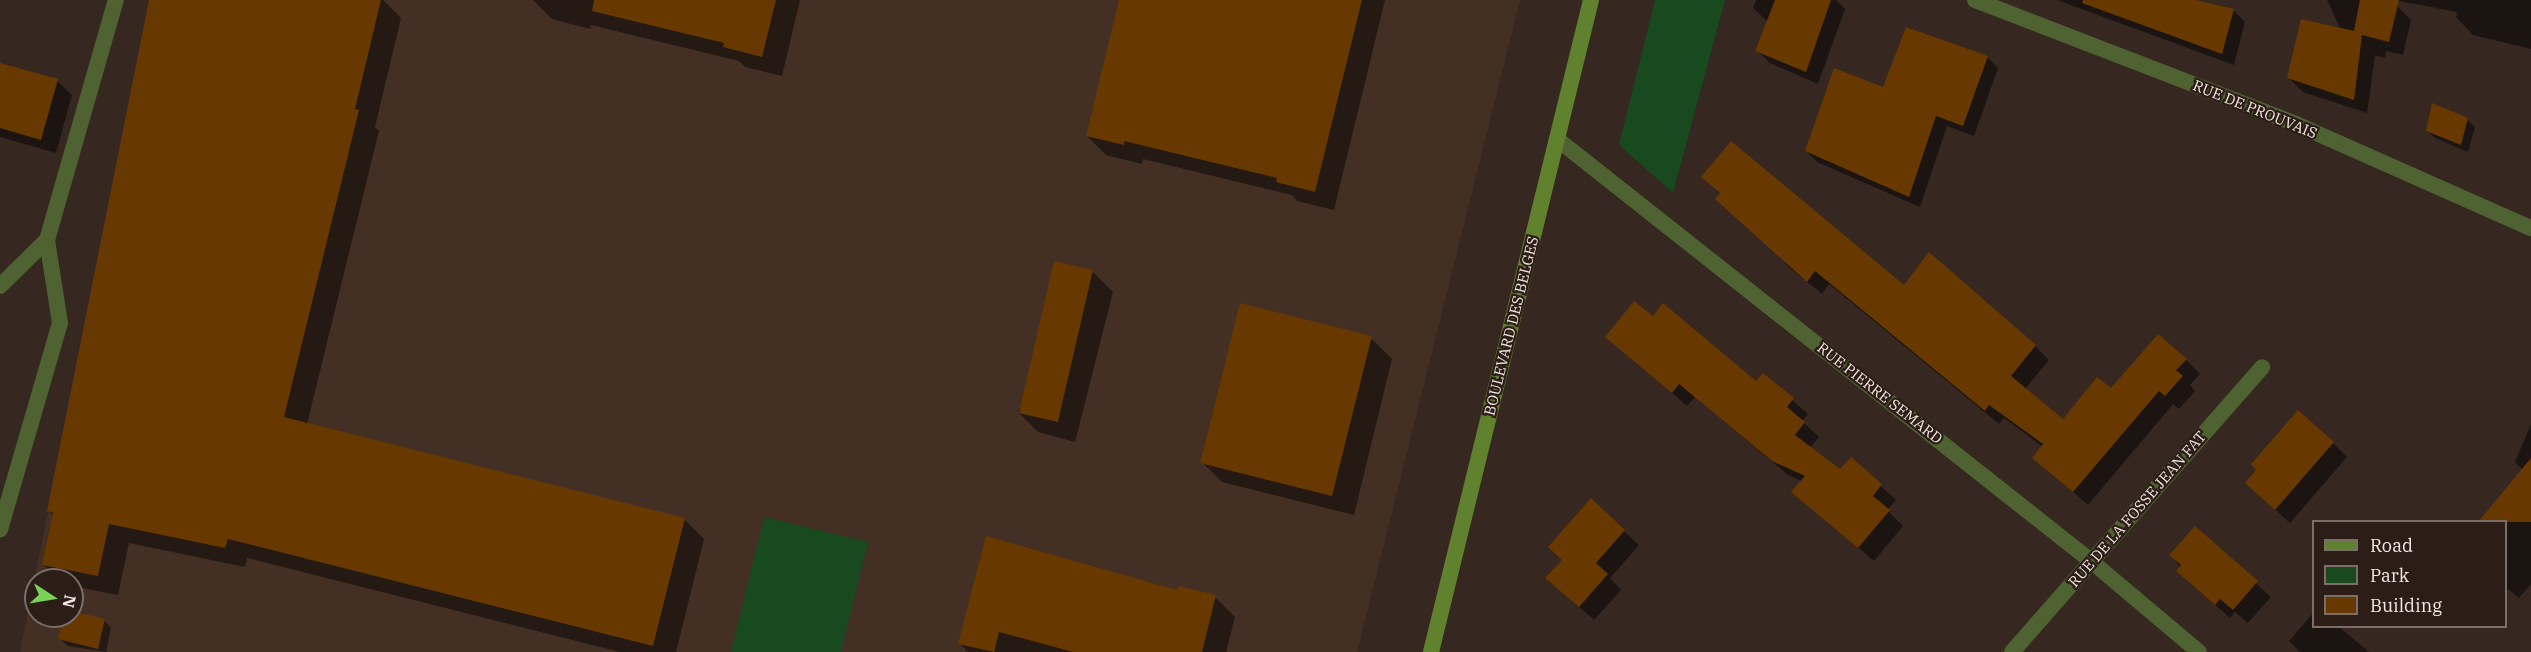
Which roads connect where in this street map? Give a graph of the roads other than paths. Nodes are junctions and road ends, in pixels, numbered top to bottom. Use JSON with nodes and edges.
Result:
{"nodes":[{"id":1,"x":116,"y":0,"type":"edge"},
{"id":2,"x":1591,"y":0,"type":"edge"},
{"id":3,"x":1975,"y":0,"type":"edge"},
{"id":4,"x":1557,"y":139,"type":"junction"},
{"id":5,"x":2531,"y":228,"type":"edge"},
{"id":6,"x":46,"y":240,"type":"junction"},
{"id":7,"x":0,"y":286,"type":"edge"},
{"id":8,"x":2262,"y":367,"type":"dead end"},
{"id":9,"x":0,"y":529,"type":"edge"},
{"id":10,"x":2091,"y":561,"type":"junction"},
{"id":11,"x":1431,"y":652,"type":"edge"},
{"id":12,"x":2012,"y":652,"type":"edge"},
{"id":13,"x":2199,"y":652,"type":"edge"}],
"edges":[{"from":1,"to":6,"type":"street"},
{"from":2,"to":4,"type":"main road","name":"BOULEVARD DES BELGES"},
{"from":3,"to":5,"type":"street","name":"RUE DE PROUVAIS"},
{"from":4,"to":10,"type":"street","name":"RUE PIERRE SEMARD"},
{"from":4,"to":11,"type":"main road","name":"BOULEVARD DES BELGES"},
{"from":6,"to":7,"type":"street"},
{"from":6,"to":9,"type":"street"},
{"from":8,"to":10,"type":"street","name":"RUE DE LA FOSSE JEAN FAT"},
{"from":10,"to":12,"type":"street","name":"RUE DE LA FOSSE JEAN FAT"},
{"from":10,"to":13,"type":"street","name":"RUE PIERRE SEMARD"}]}
